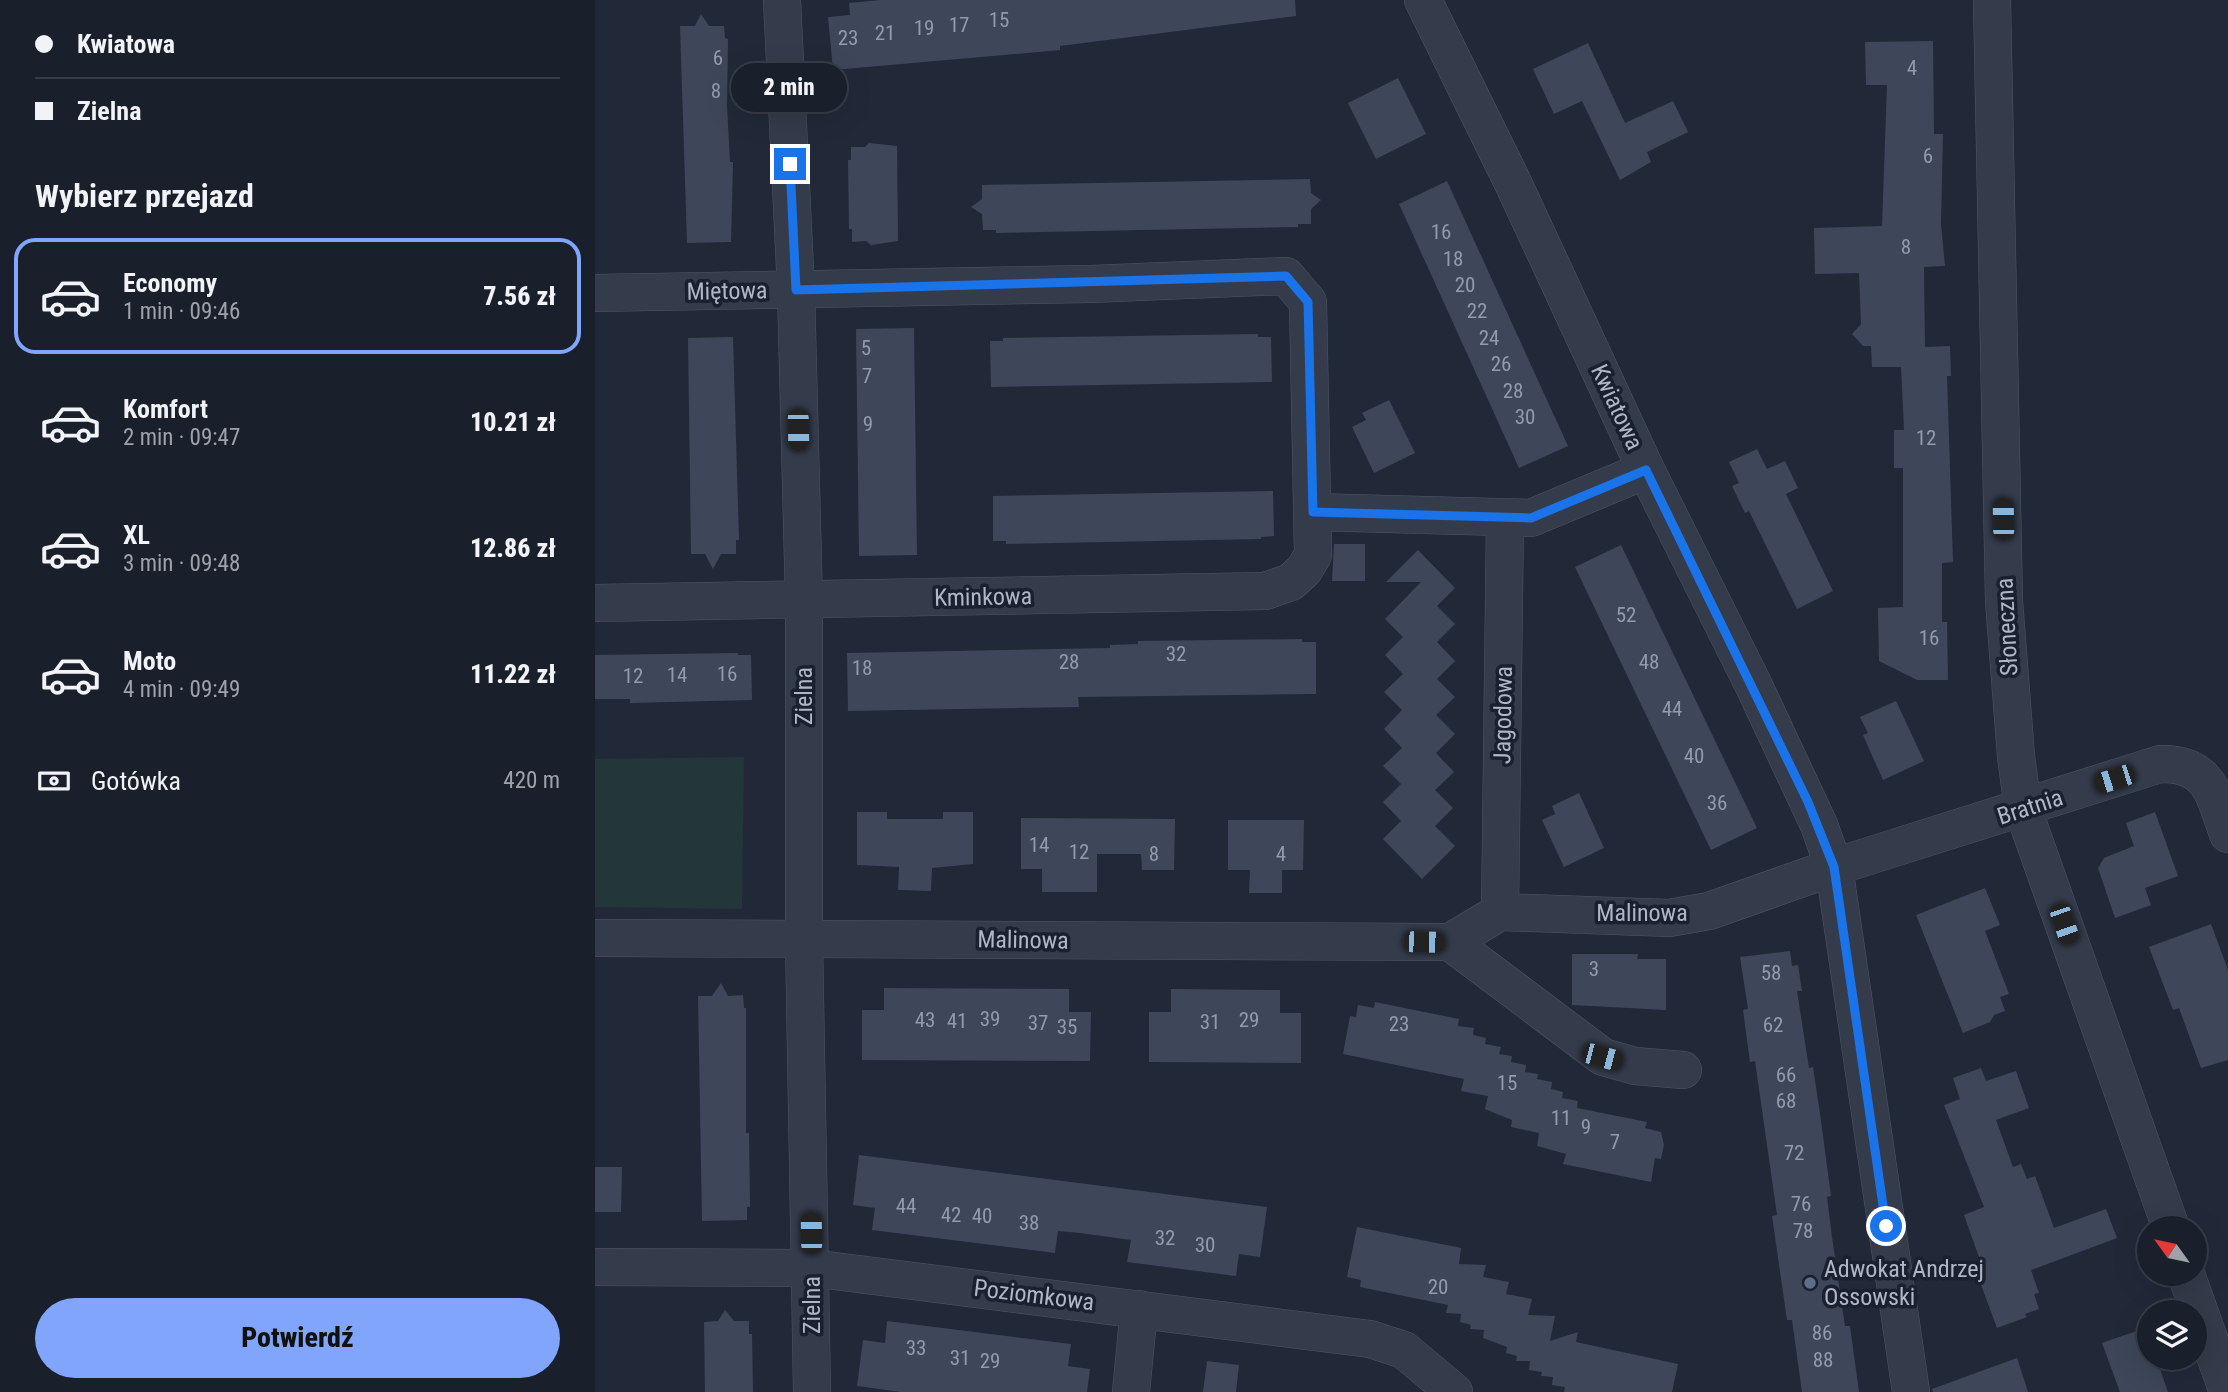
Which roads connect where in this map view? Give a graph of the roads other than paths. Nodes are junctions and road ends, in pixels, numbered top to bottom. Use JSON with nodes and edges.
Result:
{"nodes":[{"id":1,"x":782,"y":0,"type":"edge"},
{"id":2,"x":1423,"y":0,"type":"edge"},
{"id":3,"x":1992,"y":0,"type":"edge"},
{"id":4,"x":796,"y":290,"type":"junction"},
{"id":5,"x":595,"y":293,"type":"edge"},
{"id":6,"x":1646,"y":470,"type":"junction"},
{"id":7,"x":1313,"y":512,"type":"junction"},
{"id":8,"x":1505,"y":519,"type":"junction"},
{"id":9,"x":804,"y":601,"type":"junction"},
{"id":10,"x":595,"y":603,"type":"edge"},
{"id":11,"x":2024,"y":809,"type":"junction"},
{"id":12,"x":2228,"y":835,"type":"edge"},
{"id":13,"x":1834,"y":867,"type":"junction"},
{"id":14,"x":1500,"y":912,"type":"junction"},
{"id":15,"x":595,"y":938,"type":"edge"},
{"id":16,"x":804,"y":939,"type":"junction"},
{"id":17,"x":1450,"y":942,"type":"junction"},
{"id":18,"x":1683,"y":1070,"type":"dead end"},
{"id":19,"x":2167,"y":1216,"type":"edge"},
{"id":20,"x":595,"y":1267,"type":"edge"},
{"id":21,"x":811,"y":1268,"type":"junction"},
{"id":22,"x":2190,"y":1286,"type":"edge"},
{"id":23,"x":1139,"y":1309,"type":"junction"},
{"id":24,"x":813,"y":1392,"type":"edge"},
{"id":25,"x":1132,"y":1392,"type":"edge"},
{"id":26,"x":1454,"y":1392,"type":"edge"},
{"id":27,"x":1911,"y":1392,"type":"edge"},
{"id":28,"x":2228,"y":1392,"type":"edge"}],
"edges":[{"from":1,"to":4,"type":"street","name":"Zielna"},
{"from":2,"to":6,"type":"street","name":"Kwiatowa"},
{"from":3,"to":11,"type":"street","name":"Słoneczna"},
{"from":4,"to":5,"type":"street","name":"Miętowa"},
{"from":4,"to":7,"type":"street","name":"Miętowa"},
{"from":4,"to":9,"type":"street","name":"Zielna"},
{"from":6,"to":8,"type":"street"},
{"from":6,"to":13,"type":"street","name":"Kwiatowa"},
{"from":7,"to":8,"type":"street"},
{"from":7,"to":9,"type":"street","name":"Kminkowa"},
{"from":8,"to":14,"type":"street","name":"Jagodowa"},
{"from":9,"to":10,"type":"street","name":"Kminkowa"},
{"from":9,"to":16,"type":"street","name":"Zielna"},
{"from":11,"to":12,"type":"street","name":"Bratnia"},
{"from":11,"to":13,"type":"street","name":"Bratnia"},
{"from":11,"to":19,"type":"street","name":"Słoneczna"},
{"from":13,"to":14,"type":"street","name":"Malinowa"},
{"from":13,"to":27,"type":"street","name":"Kwiatowa"},
{"from":14,"to":17,"type":"street"},
{"from":15,"to":16,"type":"street","name":"Malinowa"},
{"from":16,"to":17,"type":"street","name":"Malinowa"},
{"from":16,"to":21,"type":"street","name":"Zielna"},
{"from":17,"to":18,"type":"street"},
{"from":20,"to":21,"type":"street","name":"Poziomkowa"},
{"from":21,"to":23,"type":"street","name":"Poziomkowa"},
{"from":21,"to":24,"type":"street","name":"Zielna"},
{"from":22,"to":28,"type":"street"},
{"from":23,"to":25,"type":"street"},
{"from":23,"to":26,"type":"street","name":"Poziomkowa"}]}
